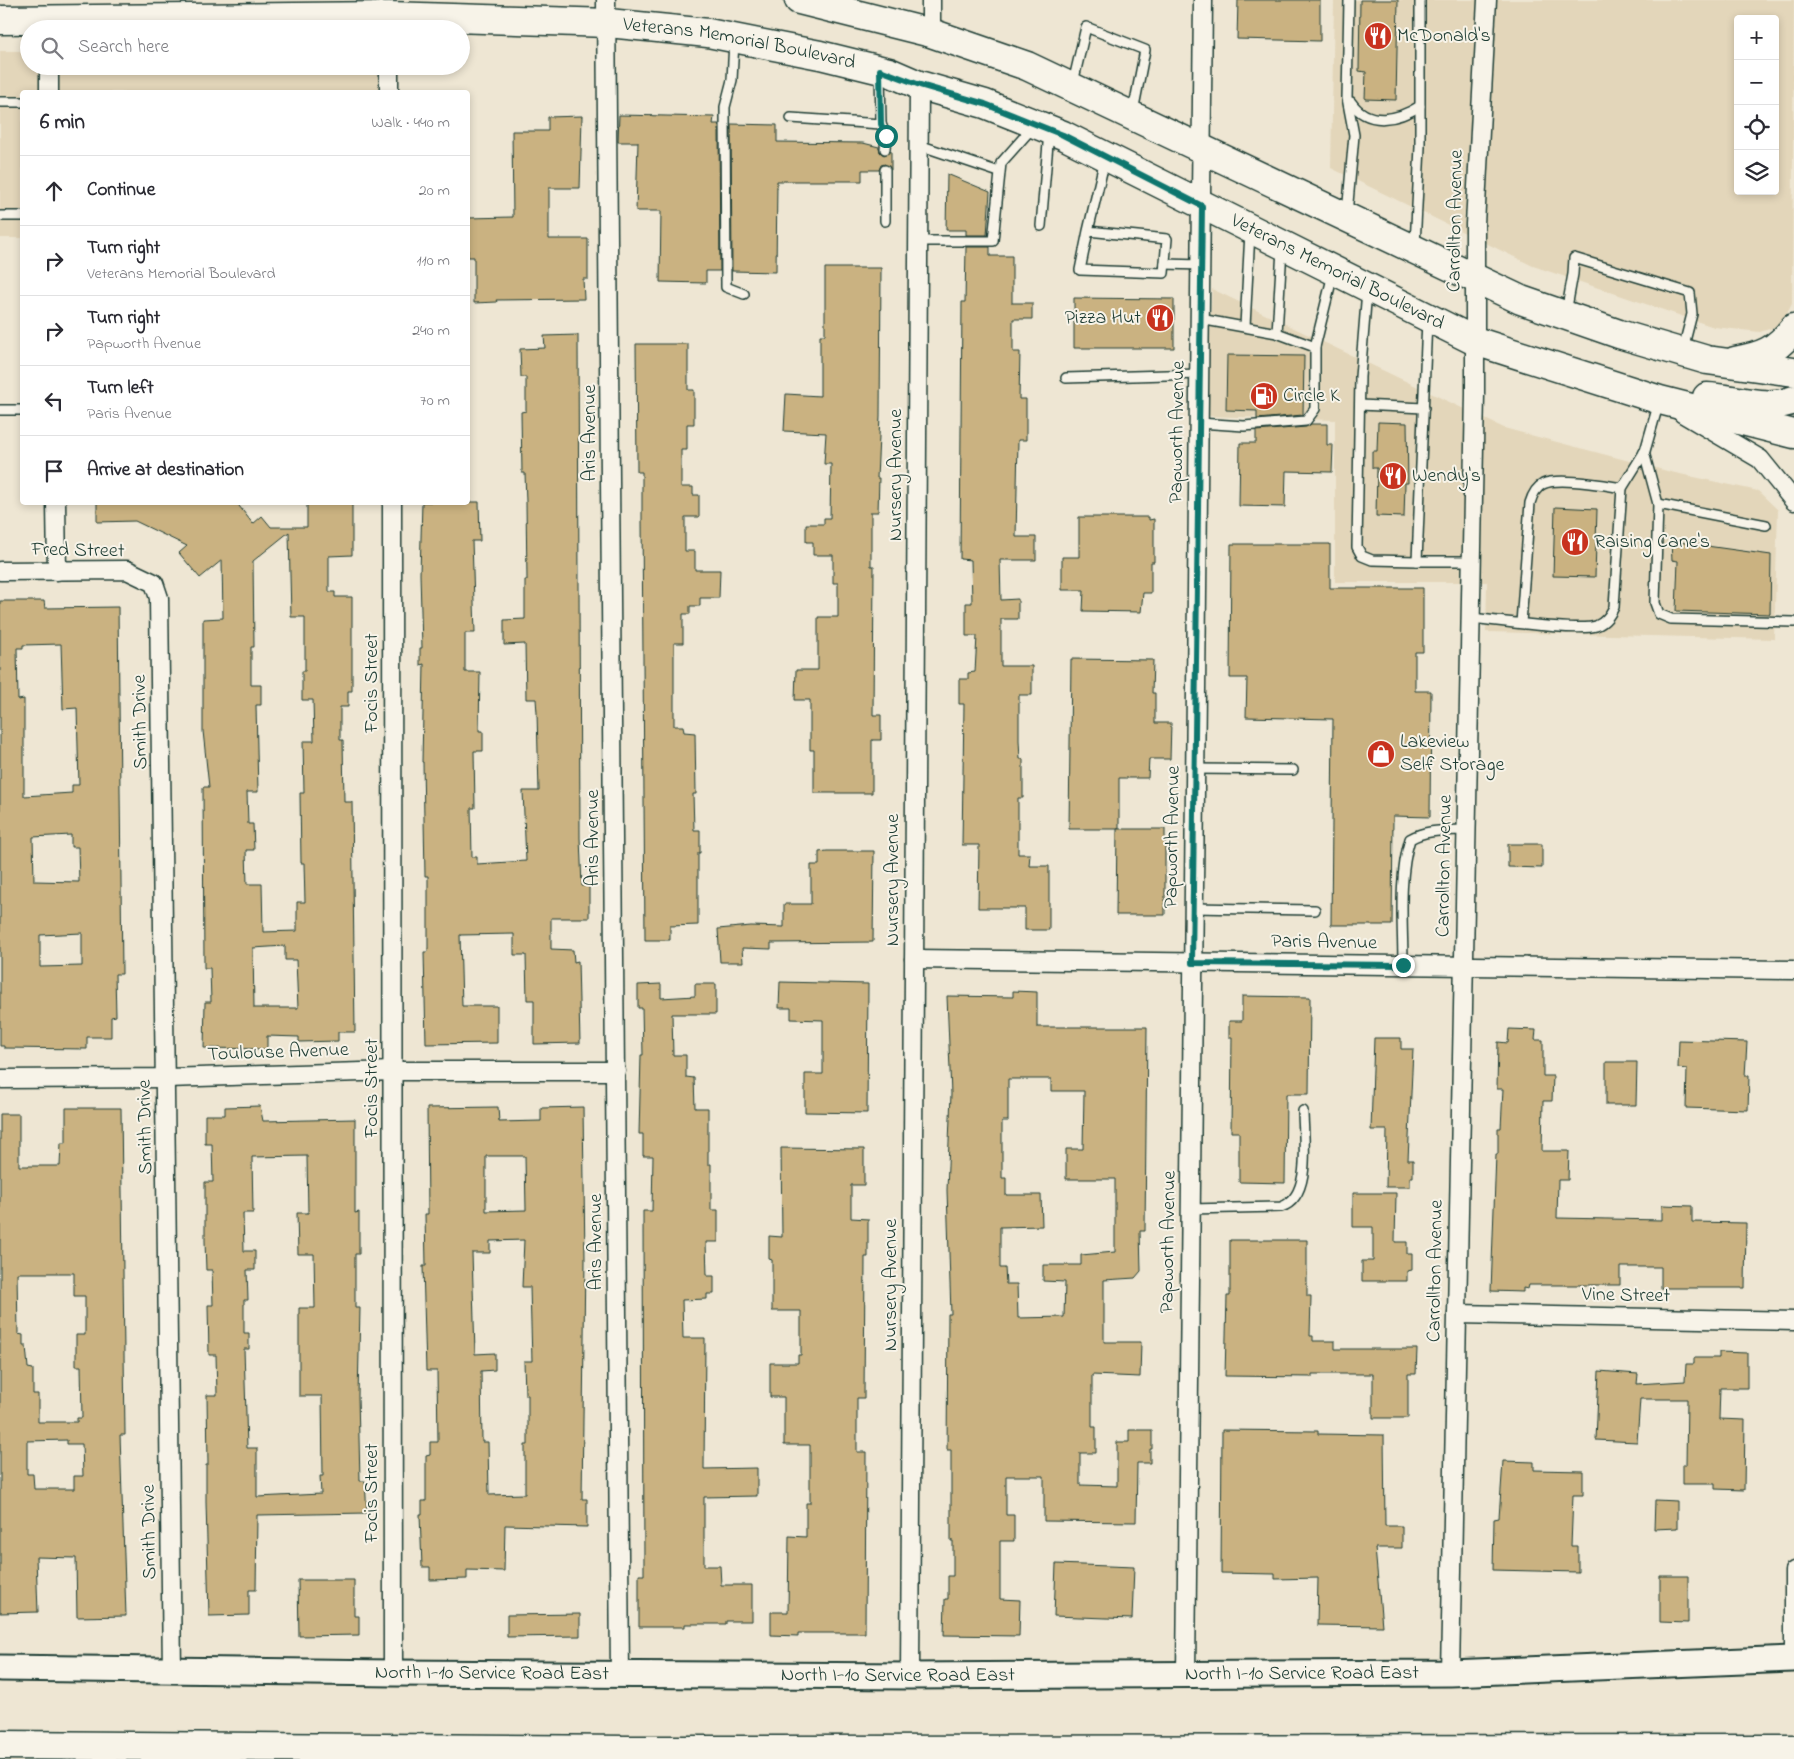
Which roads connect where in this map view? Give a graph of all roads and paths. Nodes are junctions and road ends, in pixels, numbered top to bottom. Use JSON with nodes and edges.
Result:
{"nodes":[{"id":1,"x":799,"y":0,"type":"edge"},
{"id":2,"x":931,"y":0,"type":"edge"},
{"id":3,"x":1203,"y":0,"type":"edge"},
{"id":4,"x":1349,"y":0,"type":"edge"},
{"id":5,"x":1420,"y":0,"type":"edge"},
{"id":6,"x":1487,"y":0,"type":"edge"},
{"id":7,"x":607,"y":12,"type":"edge"},
{"id":8,"x":389,"y":15,"type":"edge"},
{"id":9,"x":51,"y":16,"type":"edge"},
{"id":10,"x":0,"y":20,"type":"edge"},
{"id":11,"x":76,"y":20,"type":"edge"},
{"id":12,"x":337,"y":20,"type":"edge"},
{"id":13,"x":931,"y":33,"type":"junction"},
{"id":14,"x":734,"y":38,"type":"junction"},
{"id":15,"x":880,"y":70,"type":"junction"},
{"id":16,"x":49,"y":75,"type":"edge"},
{"id":17,"x":389,"y":75,"type":"edge"},
{"id":18,"x":920,"y":85,"type":"junction"},
{"id":19,"x":1072,"y":86,"type":"junction"},
{"id":20,"x":49,"y":90,"type":"edge"},
{"id":21,"x":390,"y":90,"type":"edge"},
{"id":22,"x":1348,"y":98,"type":"junction"},
{"id":23,"x":0,"y":102,"type":"edge"},
{"id":24,"x":20,"y":102,"type":"edge"},
{"id":25,"x":1420,"y":106,"type":"junction"},
{"id":26,"x":1133,"y":115,"type":"junction"},
{"id":27,"x":791,"y":118,"type":"dead end"},
{"id":28,"x":881,"y":124,"type":"junction"},
{"id":29,"x":1042,"y":127,"type":"junction"},
{"id":30,"x":919,"y":145,"type":"junction"},
{"id":31,"x":1201,"y":146,"type":"junction"},
{"id":32,"x":885,"y":149,"type":"dead end"},
{"id":33,"x":1105,"y":156,"type":"junction"},
{"id":34,"x":885,"y":170,"type":"dead end"},
{"id":35,"x":999,"y":172,"type":"junction"},
{"id":36,"x":1202,"y":206,"type":"junction"},
{"id":37,"x":0,"y":216,"type":"edge"},
{"id":38,"x":20,"y":216,"type":"edge"},
{"id":39,"x":1347,"y":217,"type":"junction"},
{"id":40,"x":885,"y":221,"type":"dead end"},
{"id":41,"x":1040,"y":226,"type":"dead end"},
{"id":42,"x":1250,"y":230,"type":"junction"},
{"id":43,"x":1088,"y":231,"type":"junction"},
{"id":44,"x":918,"y":241,"type":"junction"},
{"id":45,"x":1283,"y":246,"type":"junction"},
{"id":46,"x":1414,"y":250,"type":"junction"},
{"id":47,"x":1165,"y":264,"type":"junction"},
{"id":48,"x":1201,"y":265,"type":"junction"},
{"id":49,"x":1334,"y":271,"type":"junction"},
{"id":50,"x":1475,"y":280,"type":"junction"},
{"id":51,"x":1367,"y":287,"type":"junction"},
{"id":52,"x":744,"y":294,"type":"dead end"},
{"id":53,"x":1566,"y":315,"type":"junction"},
{"id":54,"x":1427,"y":317,"type":"junction"},
{"id":55,"x":1200,"y":319,"type":"junction"},
{"id":56,"x":1244,"y":326,"type":"junction"},
{"id":57,"x":1794,"y":328,"type":"edge"},
{"id":58,"x":1277,"y":333,"type":"junction"},
{"id":59,"x":1475,"y":341,"type":"junction"},
{"id":60,"x":1315,"y":347,"type":"junction"},
{"id":61,"x":1683,"y":352,"type":"junction"},
{"id":62,"x":1723,"y":364,"type":"junction"},
{"id":63,"x":1794,"y":372,"type":"edge"},
{"id":64,"x":1200,"y":374,"type":"junction"},
{"id":65,"x":1066,"y":378,"type":"dead end"},
{"id":66,"x":1794,"y":400,"type":"edge"},
{"id":67,"x":1670,"y":402,"type":"junction"},
{"id":68,"x":1360,"y":406,"type":"junction"},
{"id":69,"x":1424,"y":408,"type":"junction"},
{"id":70,"x":0,"y":410,"type":"edge"},
{"id":71,"x":20,"y":410,"type":"edge"},
{"id":72,"x":1199,"y":423,"type":"junction"},
{"id":73,"x":1794,"y":434,"type":"edge"},
{"id":74,"x":1644,"y":452,"type":"junction"},
{"id":75,"x":1622,"y":488,"type":"junction"},
{"id":76,"x":1794,"y":501,"type":"edge"},
{"id":77,"x":1658,"y":504,"type":"junction"},
{"id":78,"x":56,"y":505,"type":"edge"},
{"id":79,"x":392,"y":505,"type":"edge"},
{"id":80,"x":1766,"y":525,"type":"dead end"},
{"id":81,"x":1471,"y":560,"type":"junction"},
{"id":82,"x":1417,"y":561,"type":"junction"},
{"id":83,"x":0,"y":571,"type":"edge"},
{"id":84,"x":57,"y":572,"type":"junction"},
{"id":85,"x":154,"y":583,"type":"joint"},
{"id":86,"x":1470,"y":618,"type":"junction"},
{"id":87,"x":1794,"y":622,"type":"edge"},
{"id":88,"x":1521,"y":623,"type":"junction"},
{"id":89,"x":1195,"y":769,"type":"junction"},
{"id":90,"x":1293,"y":770,"type":"dead end"},
{"id":91,"x":1467,"y":830,"type":"junction"},
{"id":92,"x":1193,"y":908,"type":"junction"},
{"id":93,"x":1315,"y":910,"type":"dead end"},
{"id":94,"x":914,"y":959,"type":"junction"},
{"id":95,"x":1192,"y":963,"type":"junction"},
{"id":96,"x":1403,"y":965,"type":"junction"},
{"id":97,"x":1464,"y":966,"type":"junction"},
{"id":98,"x":1794,"y":970,"type":"edge"},
{"id":99,"x":394,"y":1071,"type":"junction"},
{"id":100,"x":616,"y":1071,"type":"junction"},
{"id":101,"x":167,"y":1078,"type":"junction"},
{"id":102,"x":0,"y":1079,"type":"edge"},
{"id":103,"x":1303,"y":1111,"type":"dead end"},
{"id":104,"x":1190,"y":1209,"type":"junction"},
{"id":105,"x":1457,"y":1314,"type":"junction"},
{"id":106,"x":1794,"y":1321,"type":"edge"},
{"id":107,"x":1794,"y":1571,"type":"edge"},
{"id":108,"x":1793,"y":1659,"type":"edge"},
{"id":109,"x":0,"y":1668,"type":"edge"},
{"id":110,"x":172,"y":1671,"type":"junction"},
{"id":111,"x":393,"y":1673,"type":"junction"},
{"id":112,"x":1450,"y":1673,"type":"junction"},
{"id":113,"x":1186,"y":1674,"type":"junction"},
{"id":114,"x":620,"y":1675,"type":"junction"},
{"id":115,"x":910,"y":1676,"type":"junction"},
{"id":116,"x":0,"y":1745,"type":"edge"},
{"id":117,"x":1794,"y":1749,"type":"edge"}],
"edges":[{"from":1,"to":13,"type":"main road"},
{"from":2,"to":13,"type":"street"},
{"from":3,"to":31,"type":"street","name":"Papworth Avenue"},
{"from":4,"to":22,"type":"lane"},
{"from":5,"to":25,"type":"lane"},
{"from":6,"to":50,"type":"street","name":"Carrollton Avenue"},
{"from":7,"to":8,"type":"main road","name":"Veterans Memorial Boulevard"},
{"from":7,"to":14,"type":"main road","name":"Veterans Memorial Boulevard"},
{"from":7,"to":100,"type":"street","name":"Aris Avenue"},
{"from":8,"to":12,"type":"main road","name":"Veterans Memorial Boulevard"},
{"from":9,"to":10,"type":"main road","name":"Veterans Memorial Boulevard"},
{"from":9,"to":11,"type":"main road","name":"Veterans Memorial Boulevard"},
{"from":13,"to":19,"type":"main road"},
{"from":14,"to":15,"type":"main road","name":"Veterans Memorial Boulevard"},
{"from":14,"to":52,"type":"lane"},
{"from":15,"to":18,"type":"main road","name":"Veterans Memorial Boulevard"},
{"from":15,"to":28,"type":"lane"},
{"from":16,"to":20,"type":"street"},
{"from":17,"to":21,"type":"street"},
{"from":18,"to":29,"type":"main road","name":"Veterans Memorial Boulevard"},
{"from":18,"to":30,"type":"street","name":"Nursery Avenue"},
{"from":19,"to":26,"type":"main road"},
{"from":19,"to":26,"type":"lane"},
{"from":22,"to":25,"type":"lane"},
{"from":22,"to":39,"type":"lane"},
{"from":23,"to":24,"type":"lane"},
{"from":25,"to":46,"type":"lane"},
{"from":26,"to":31,"type":"main road"},
{"from":27,"to":28,"type":"lane"},
{"from":28,"to":32,"type":"lane"},
{"from":29,"to":33,"type":"main road","name":"Veterans Memorial Boulevard"},
{"from":29,"to":35,"type":"lane"},
{"from":29,"to":41,"type":"lane"},
{"from":30,"to":35,"type":"lane"},
{"from":30,"to":44,"type":"street","name":"Nursery Avenue"},
{"from":31,"to":36,"type":"street","name":"Papworth Avenue"},
{"from":31,"to":39,"type":"main road"},
{"from":33,"to":36,"type":"main road","name":"Veterans Memorial Boulevard"},
{"from":33,"to":43,"type":"lane"},
{"from":34,"to":40,"type":"lane"},
{"from":35,"to":44,"type":"lane"},
{"from":36,"to":42,"type":"main road","name":"Veterans Memorial Boulevard"},
{"from":36,"to":48,"type":"street","name":"Papworth Avenue"},
{"from":37,"to":38,"type":"lane"},
{"from":39,"to":46,"type":"main road"},
{"from":42,"to":45,"type":"main road","name":"Veterans Memorial Boulevard"},
{"from":42,"to":56,"type":"lane"},
{"from":43,"to":47,"type":"lane"},
{"from":43,"to":47,"type":"lane"},
{"from":44,"to":94,"type":"street","name":"Nursery Avenue"},
{"from":45,"to":49,"type":"main road","name":"Veterans Memorial Boulevard"},
{"from":45,"to":58,"type":"lane"},
{"from":46,"to":50,"type":"main road"},
{"from":47,"to":48,"type":"lane"},
{"from":48,"to":55,"type":"street","name":"Papworth Avenue"},
{"from":49,"to":51,"type":"main road","name":"Veterans Memorial Boulevard"},
{"from":49,"to":60,"type":"lane"},
{"from":50,"to":53,"type":"main road"},
{"from":50,"to":59,"type":"street","name":"Carrollton Avenue"},
{"from":51,"to":54,"type":"main road","name":"Veterans Memorial Boulevard"},
{"from":51,"to":68,"type":"lane"},
{"from":53,"to":61,"type":"main road"},
{"from":53,"to":61,"type":"lane"},
{"from":54,"to":59,"type":"main road","name":"Veterans Memorial Boulevard"},
{"from":54,"to":69,"type":"lane"},
{"from":55,"to":56,"type":"lane"},
{"from":55,"to":64,"type":"street","name":"Papworth Avenue"},
{"from":56,"to":58,"type":"lane"},
{"from":57,"to":62,"type":"main road"},
{"from":58,"to":60,"type":"lane"},
{"from":59,"to":67,"type":"main road","name":"Veterans Memorial Boulevard"},
{"from":59,"to":81,"type":"street","name":"Carrollton Avenue"},
{"from":60,"to":72,"type":"lane"},
{"from":61,"to":62,"type":"main road"},
{"from":62,"to":63,"type":"main road"},
{"from":64,"to":65,"type":"lane"},
{"from":64,"to":72,"type":"street","name":"Papworth Avenue"},
{"from":66,"to":67,"type":"main road"},
{"from":67,"to":73,"type":"main road","name":"Veterans Memorial Boulevard"},
{"from":67,"to":74,"type":"lane"},
{"from":67,"to":76,"type":"street"},
{"from":68,"to":69,"type":"lane"},
{"from":68,"to":82,"type":"lane"},
{"from":69,"to":82,"type":"lane"},
{"from":70,"to":71,"type":"lane"},
{"from":72,"to":89,"type":"street","name":"Papworth Avenue"},
{"from":74,"to":75,"type":"lane"},
{"from":74,"to":77,"type":"lane"},
{"from":75,"to":88,"type":"lane"},
{"from":75,"to":88,"type":"lane"},
{"from":77,"to":80,"type":"lane"},
{"from":77,"to":87,"type":"lane"},
{"from":78,"to":84,"type":"street"},
{"from":79,"to":99,"type":"street","name":"Focis Street"},
{"from":81,"to":82,"type":"lane"},
{"from":81,"to":86,"type":"street","name":"Carrollton Avenue"},
{"from":83,"to":84,"type":"street","name":"Fred Street"},
{"from":84,"to":85,"type":"street","name":"Fred Street"},
{"from":85,"to":101,"type":"street","name":"Smith Drive"},
{"from":86,"to":88,"type":"lane"},
{"from":86,"to":91,"type":"street","name":"Carrollton Avenue"},
{"from":89,"to":90,"type":"lane"},
{"from":89,"to":92,"type":"street","name":"Papworth Avenue"},
{"from":91,"to":96,"type":"lane"},
{"from":91,"to":97,"type":"street","name":"Carrollton Avenue"},
{"from":92,"to":93,"type":"lane"},
{"from":92,"to":95,"type":"street","name":"Papworth Avenue"},
{"from":94,"to":95,"type":"street","name":"Paris Avenue"},
{"from":94,"to":115,"type":"street","name":"Nursery Avenue"},
{"from":95,"to":96,"type":"street","name":"Paris Avenue"},
{"from":95,"to":104,"type":"street","name":"Papworth Avenue"},
{"from":96,"to":97,"type":"street","name":"Paris Avenue"},
{"from":97,"to":98,"type":"street","name":"Paris Avenue"},
{"from":97,"to":105,"type":"street","name":"Carrollton Avenue"},
{"from":99,"to":100,"type":"street","name":"Toulouse Avenue"},
{"from":99,"to":101,"type":"street","name":"Toulouse Avenue"},
{"from":99,"to":111,"type":"street","name":"Focis Street"},
{"from":100,"to":114,"type":"street","name":"Aris Avenue"},
{"from":101,"to":102,"type":"street","name":"Toulouse Avenue"},
{"from":101,"to":110,"type":"street","name":"Smith Drive"},
{"from":103,"to":104,"type":"lane"},
{"from":104,"to":113,"type":"street","name":"Papworth Avenue"},
{"from":105,"to":106,"type":"street","name":"Vine Street"},
{"from":105,"to":112,"type":"street","name":"Carrollton Avenue"},
{"from":107,"to":108,"type":"street"},
{"from":108,"to":112,"type":"street","name":"North I-10 Service Road East"},
{"from":109,"to":110,"type":"street","name":"North I-10 Service Road East"},
{"from":110,"to":111,"type":"street","name":"North I-10 Service Road East"},
{"from":111,"to":114,"type":"street","name":"North I-10 Service Road East"},
{"from":112,"to":113,"type":"street","name":"North I-10 Service Road East"},
{"from":113,"to":115,"type":"street","name":"North I-10 Service Road East"},
{"from":114,"to":115,"type":"street","name":"North I-10 Service Road East"},
{"from":116,"to":117,"type":"main road"}]}
